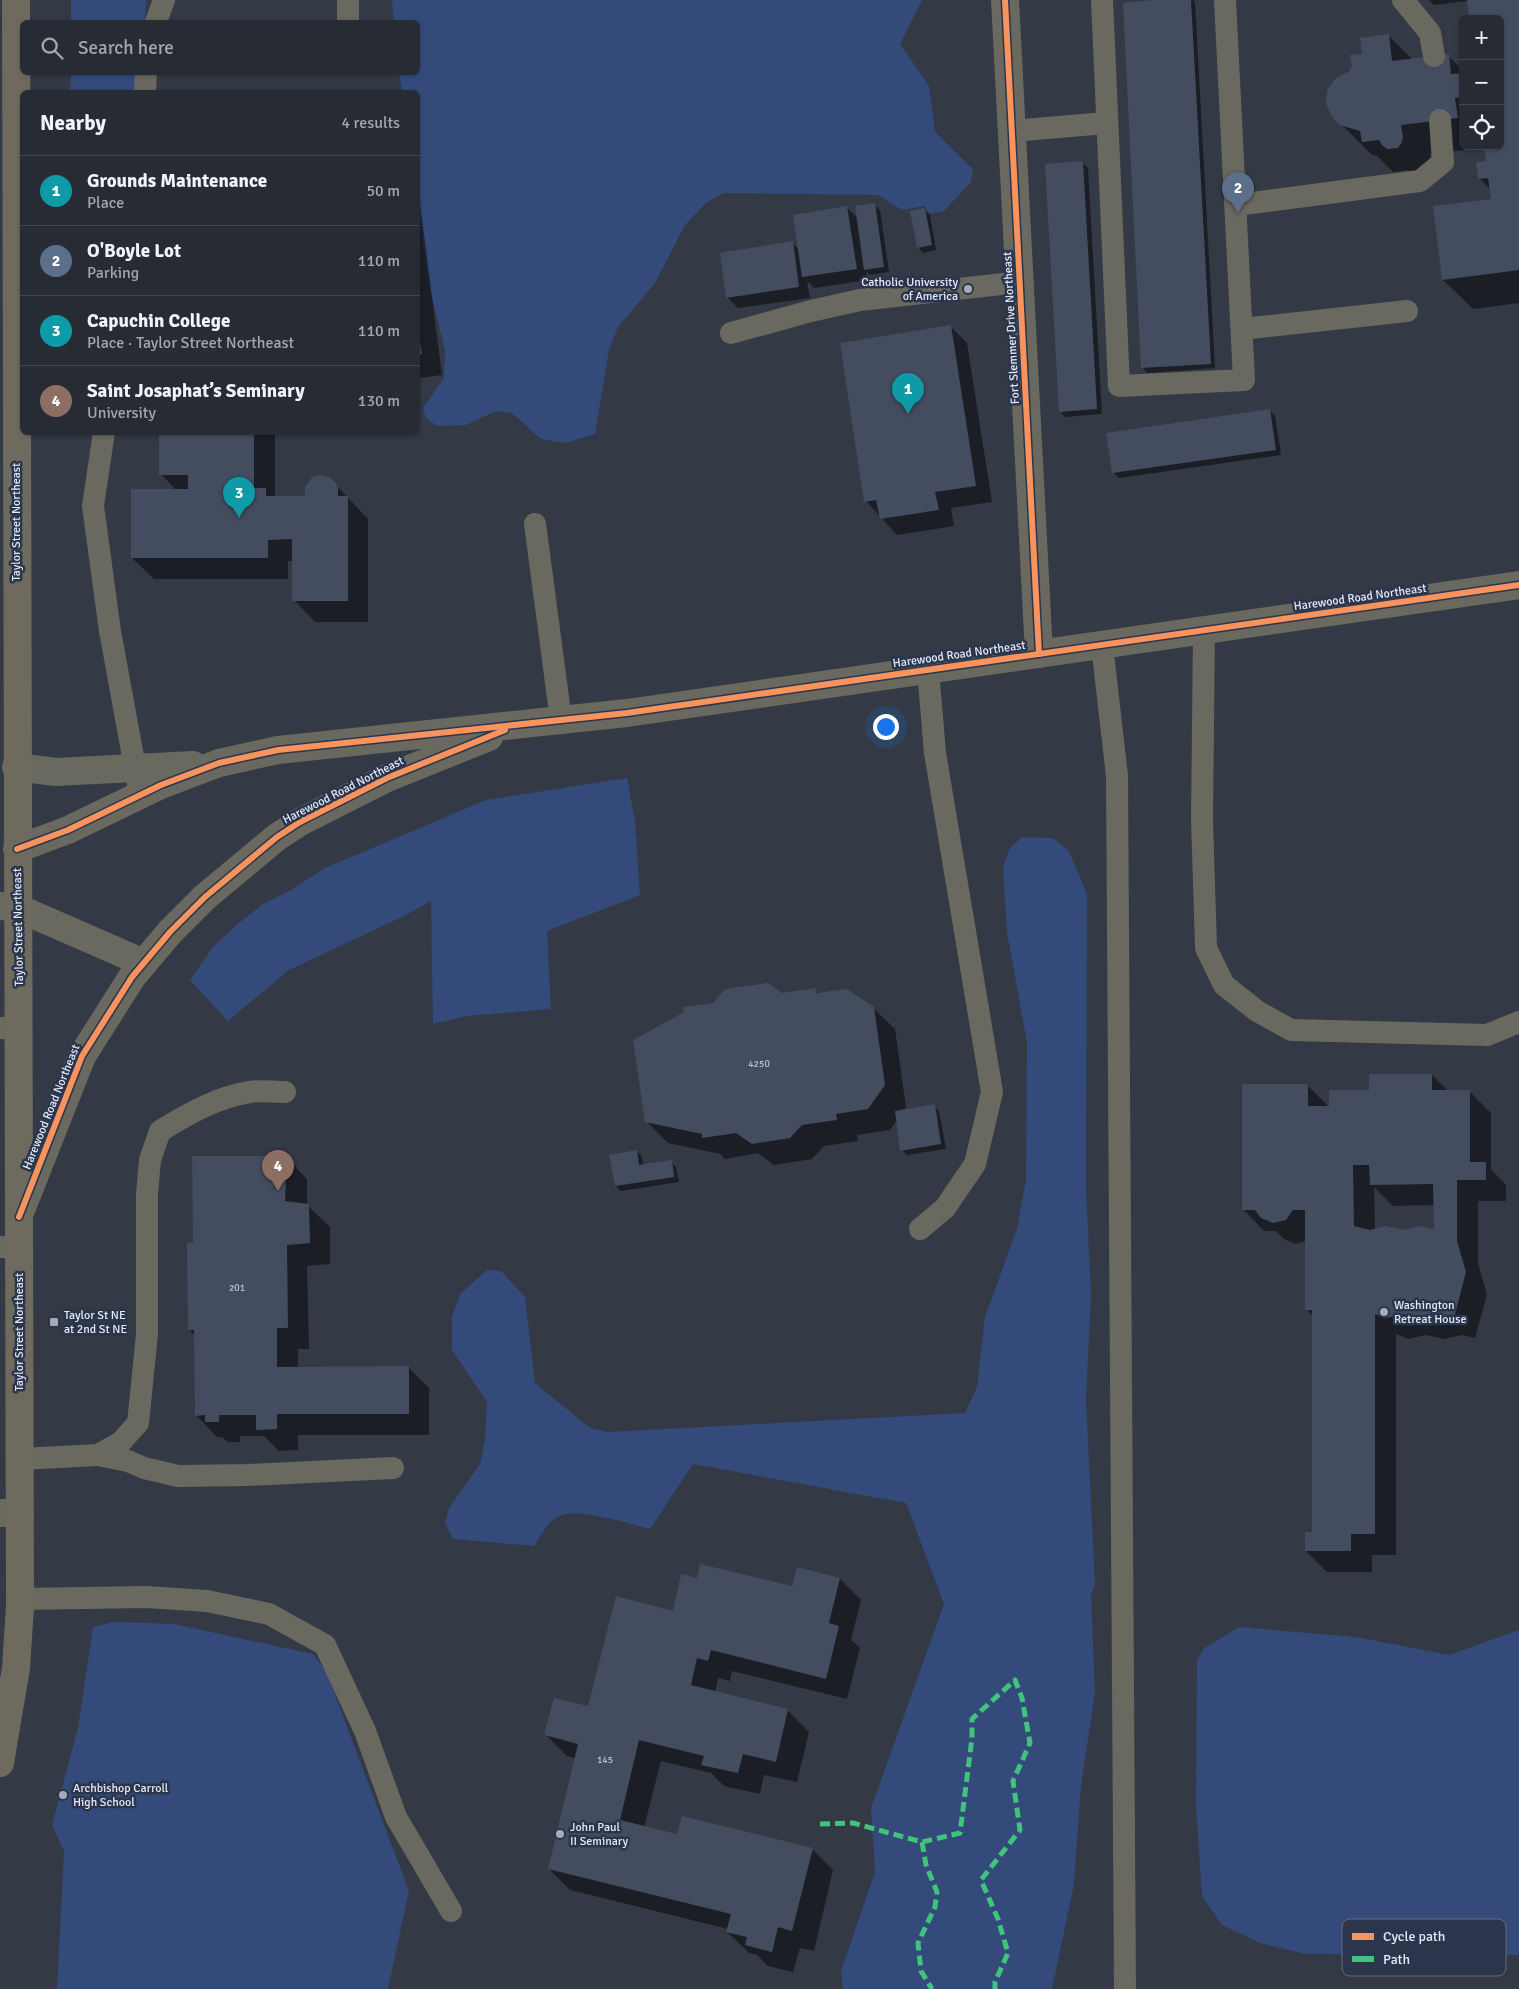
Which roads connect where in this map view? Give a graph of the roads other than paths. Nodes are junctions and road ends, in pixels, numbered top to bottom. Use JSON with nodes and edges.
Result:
{"nodes":[{"id":1,"x":16,"y":0,"type":"edge"},
{"id":2,"x":164,"y":0,"type":"edge"},
{"id":3,"x":348,"y":0,"type":"edge"},
{"id":4,"x":1005,"y":0,"type":"edge"},
{"id":5,"x":1102,"y":0,"type":"edge"},
{"id":6,"x":1225,"y":0,"type":"edge"},
{"id":7,"x":1403,"y":0,"type":"edge"},
{"id":8,"x":157,"y":20,"type":"edge"},
{"id":9,"x":348,"y":20,"type":"edge"},
{"id":10,"x":1434,"y":56,"type":"dead end"},
{"id":11,"x":146,"y":75,"type":"edge"},
{"id":12,"x":145,"y":90,"type":"edge"},
{"id":13,"x":1440,"y":120,"type":"dead end"},
{"id":14,"x":1106,"y":123,"type":"junction"},
{"id":15,"x":1012,"y":131,"type":"junction"},
{"id":16,"x":8,"y":133,"type":"edge"},
{"id":17,"x":1236,"y":205,"type":"junction"},
{"id":18,"x":1020,"y":282,"type":"junction"},
{"id":19,"x":1407,"y":311,"type":"dead end"},
{"id":20,"x":1242,"y":329,"type":"junction"},
{"id":21,"x":731,"y":334,"type":"dead end"},
{"id":22,"x":104,"y":435,"type":"edge"},
{"id":23,"x":535,"y":524,"type":"dead end"},
{"id":24,"x":1519,"y":586,"type":"edge"},
{"id":25,"x":1204,"y":631,"type":"junction"},
{"id":26,"x":1102,"y":646,"type":"junction"},
{"id":27,"x":1039,"y":654,"type":"junction"},
{"id":28,"x":928,"y":670,"type":"junction"},
{"id":29,"x":561,"y":720,"type":"junction"},
{"id":30,"x":521,"y":724,"type":"junction"},
{"id":31,"x":219,"y":763,"type":"junction"},
{"id":32,"x":16,"y":767,"type":"junction"},
{"id":33,"x":136,"y":768,"type":"junction"},
{"id":34,"x":140,"y":795,"type":"junction"},
{"id":35,"x":17,"y":849,"type":"junction"},
{"id":36,"x":9,"y":907,"type":"edge"},
{"id":37,"x":144,"y":962,"type":"junction"},
{"id":38,"x":1519,"y":1022,"type":"edge"},
{"id":39,"x":9,"y":1028,"type":"edge"},
{"id":40,"x":285,"y":1092,"type":"dead end"},
{"id":41,"x":19,"y":1217,"type":"junction"},
{"id":42,"x":920,"y":1229,"type":"dead end"},
{"id":43,"x":9,"y":1248,"type":"edge"},
{"id":44,"x":98,"y":1455,"type":"junction"},
{"id":45,"x":20,"y":1460,"type":"junction"},
{"id":46,"x":393,"y":1468,"type":"dead end"},
{"id":47,"x":10,"y":1513,"type":"edge"},
{"id":48,"x":20,"y":1599,"type":"junction"},
{"id":49,"x":0,"y":1763,"type":"edge"},
{"id":50,"x":450,"y":1911,"type":"dead end"},
{"id":51,"x":1124,"y":1989,"type":"edge"}],
"edges":[{"from":1,"to":16,"type":"main road","name":"Taylor Street Northeast"},
{"from":2,"to":8,"type":"lane"},
{"from":3,"to":9,"type":"lane"},
{"from":4,"to":15,"type":"street","name":"Fort Slemmer Drive Northeast"},
{"from":5,"to":14,"type":"lane"},
{"from":6,"to":17,"type":"lane"},
{"from":7,"to":10,"type":"lane"},
{"from":11,"to":12,"type":"lane"},
{"from":13,"to":17,"type":"lane"},
{"from":14,"to":15,"type":"lane"},
{"from":14,"to":20,"type":"lane"},
{"from":15,"to":18,"type":"street","name":"Fort Slemmer Drive Northeast"},
{"from":16,"to":32,"type":"main road","name":"Taylor Street Northeast"},
{"from":17,"to":20,"type":"lane"},
{"from":18,"to":21,"type":"lane"},
{"from":18,"to":27,"type":"street","name":"Fort Slemmer Drive Northeast"},
{"from":19,"to":20,"type":"lane"},
{"from":22,"to":33,"type":"lane"},
{"from":23,"to":29,"type":"lane"},
{"from":24,"to":25,"type":"street","name":"Harewood Road Northeast"},
{"from":25,"to":26,"type":"street","name":"Harewood Road Northeast"},
{"from":25,"to":38,"type":"lane"},
{"from":26,"to":27,"type":"street","name":"Harewood Road Northeast"},
{"from":26,"to":51,"type":"lane"},
{"from":27,"to":28,"type":"street","name":"Harewood Road Northeast"},
{"from":28,"to":29,"type":"street","name":"Harewood Road Northeast"},
{"from":28,"to":42,"type":"lane"},
{"from":29,"to":30,"type":"street","name":"Harewood Road Northeast"},
{"from":30,"to":31,"type":"street","name":"Harewood Road Northeast"},
{"from":30,"to":37,"type":"street","name":"Harewood Road Northeast"},
{"from":31,"to":33,"type":"street"},
{"from":31,"to":34,"type":"street","name":"Harewood Road Northeast"},
{"from":32,"to":33,"type":"street"},
{"from":32,"to":35,"type":"main road","name":"Taylor Street Northeast"},
{"from":33,"to":34,"type":"lane"},
{"from":34,"to":35,"type":"street","name":"Harewood Road Northeast"},
{"from":35,"to":36,"type":"main road","name":"Taylor Street Northeast"},
{"from":36,"to":37,"type":"street"},
{"from":36,"to":39,"type":"main road","name":"Taylor Street Northeast"},
{"from":37,"to":41,"type":"street","name":"Harewood Road Northeast"},
{"from":39,"to":41,"type":"main road","name":"Taylor Street Northeast"},
{"from":40,"to":44,"type":"lane"},
{"from":41,"to":43,"type":"main road","name":"Taylor Street Northeast"},
{"from":43,"to":45,"type":"main road","name":"Taylor Street Northeast"},
{"from":44,"to":45,"type":"lane"},
{"from":44,"to":46,"type":"lane"},
{"from":45,"to":47,"type":"main road","name":"Taylor Street Northeast"},
{"from":47,"to":48,"type":"main road","name":"Taylor Street Northeast"},
{"from":48,"to":49,"type":"main road","name":"Taylor Street Northeast"},
{"from":48,"to":50,"type":"lane"}]}
